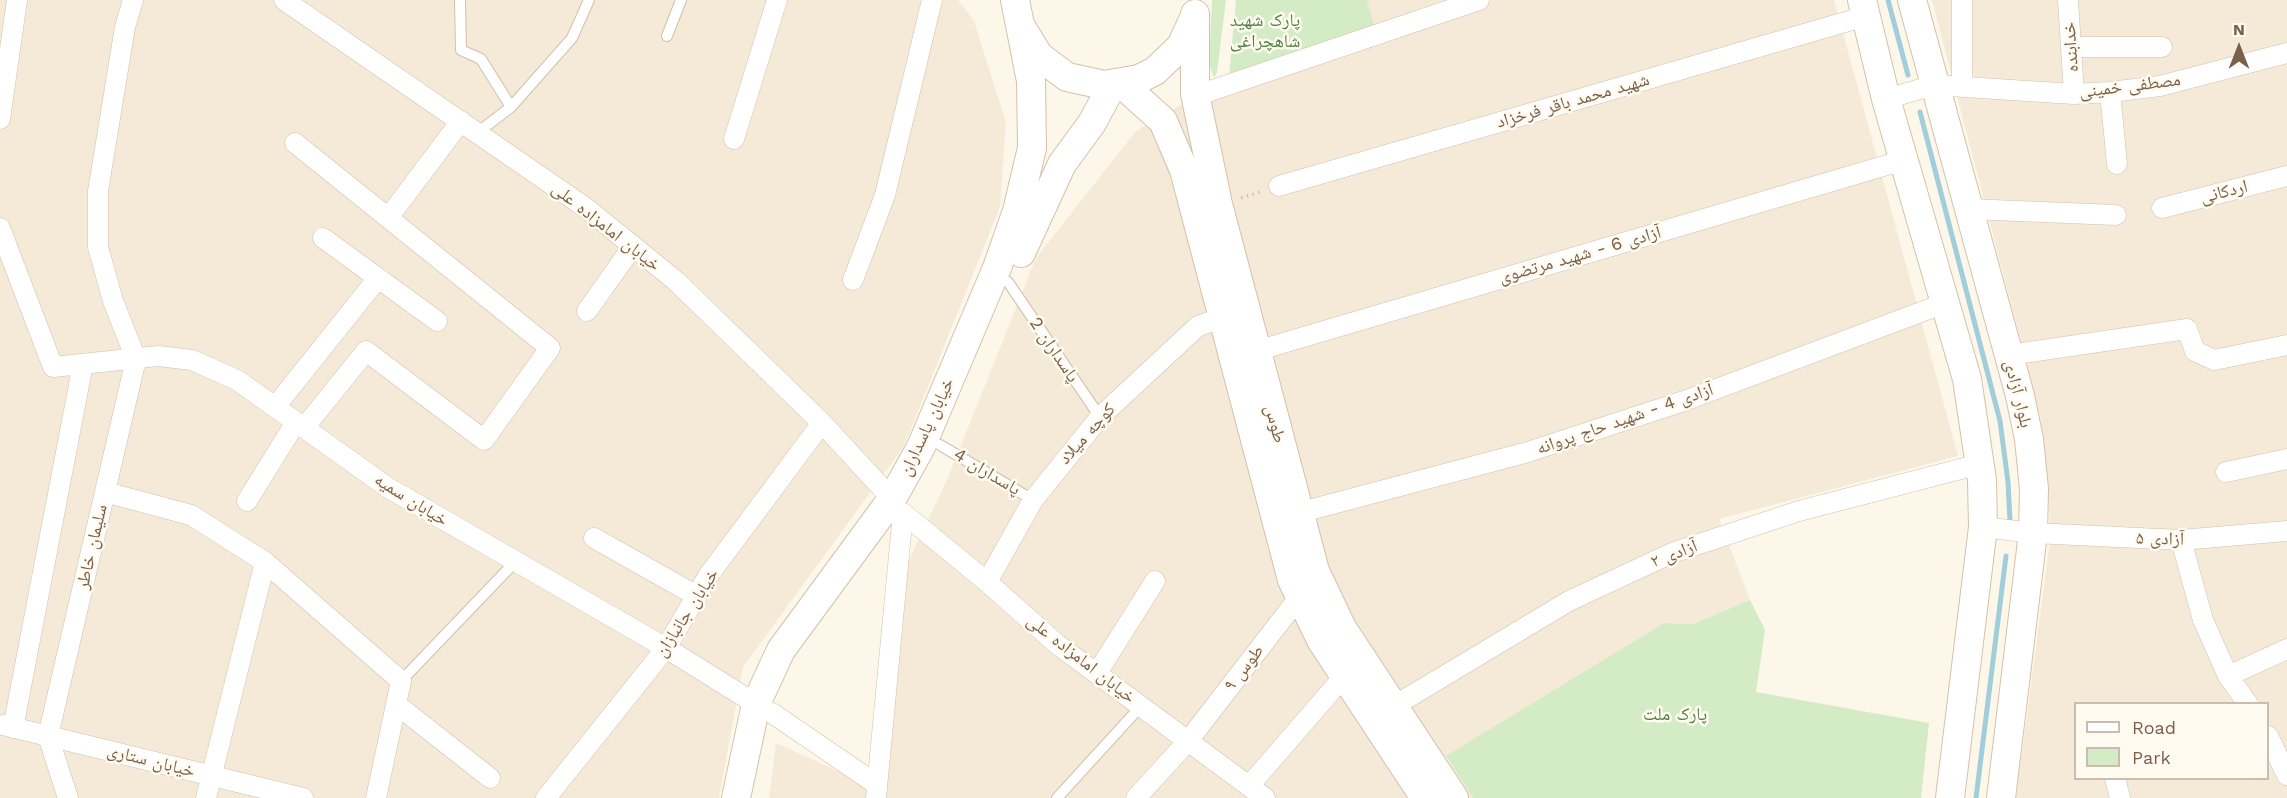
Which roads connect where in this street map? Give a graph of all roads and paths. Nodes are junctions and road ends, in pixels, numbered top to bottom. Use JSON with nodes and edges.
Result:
{"nodes":[{"id":1,"x":17,"y":0,"type":"edge"},
{"id":2,"x":133,"y":0,"type":"edge"},
{"id":3,"x":284,"y":0,"type":"edge"},
{"id":4,"x":460,"y":0,"type":"edge"},
{"id":5,"x":589,"y":0,"type":"edge"},
{"id":6,"x":681,"y":0,"type":"edge"},
{"id":7,"x":777,"y":0,"type":"edge"},
{"id":8,"x":932,"y":0,"type":"edge"},
{"id":9,"x":1479,"y":0,"type":"edge"},
{"id":10,"x":1911,"y":0,"type":"edge"},
{"id":11,"x":1962,"y":0,"type":"edge"},
{"id":12,"x":2068,"y":0,"type":"edge"},
{"id":13,"x":1196,"y":7,"type":"edge"},
{"id":14,"x":1864,"y":8,"type":"edge"},
{"id":15,"x":1014,"y":11,"type":"edge"},
{"id":16,"x":667,"y":36,"type":"dead end"},
{"id":17,"x":2071,"y":47,"type":"junction"},
{"id":18,"x":2162,"y":47,"type":"dead end"},
{"id":19,"x":2287,"y":53,"type":"edge"},
{"id":20,"x":1117,"y":84,"type":"junction"},
{"id":21,"x":1934,"y":85,"type":"junction"},
{"id":22,"x":1962,"y":85,"type":"junction"},
{"id":23,"x":1207,"y":92,"type":"dead end"},
{"id":24,"x":2110,"y":92,"type":"junction"},
{"id":25,"x":2074,"y":94,"type":"junction"},
{"id":26,"x":1886,"y":99,"type":"junction"},
{"id":27,"x":511,"y":107,"type":"junction"},
{"id":28,"x":0,"y":119,"type":"edge"},
{"id":29,"x":469,"y":127,"type":"junction"},
{"id":30,"x":734,"y":139,"type":"dead end"},
{"id":31,"x":295,"y":143,"type":"dead end"},
{"id":32,"x":1904,"y":159,"type":"junction"},
{"id":33,"x":2117,"y":164,"type":"dead end"},
{"id":34,"x":2287,"y":176,"type":"edge"},
{"id":35,"x":1279,"y":186,"type":"joint"},
{"id":36,"x":1218,"y":204,"type":"junction"},
{"id":37,"x":2162,"y":208,"type":"dead end"},
{"id":38,"x":1968,"y":209,"type":"junction"},
{"id":39,"x":2116,"y":215,"type":"dead end"},
{"id":40,"x":388,"y":218,"type":"junction"},
{"id":41,"x":0,"y":228,"type":"edge"},
{"id":42,"x":323,"y":238,"type":"dead end"},
{"id":43,"x":633,"y":246,"type":"junction"},
{"id":44,"x":378,"y":278,"type":"junction"},
{"id":45,"x":853,"y":280,"type":"dead end"},
{"id":46,"x":1008,"y":282,"type":"junction"},
{"id":47,"x":1945,"y":303,"type":"junction"},
{"id":48,"x":587,"y":311,"type":"dead end"},
{"id":49,"x":1222,"y":318,"type":"junction"},
{"id":50,"x":436,"y":321,"type":"dead end"},
{"id":51,"x":2287,"y":345,"type":"edge"},
{"id":52,"x":1256,"y":351,"type":"junction"},
{"id":53,"x":2009,"y":355,"type":"junction"},
{"id":54,"x":136,"y":359,"type":"junction"},
{"id":55,"x":83,"y":364,"type":"junction"},
{"id":56,"x":275,"y":407,"type":"junction"},
{"id":57,"x":1100,"y":417,"type":"junction"},
{"id":58,"x":822,"y":423,"type":"junction"},
{"id":59,"x":300,"y":425,"type":"junction"},
{"id":60,"x":940,"y":445,"type":"junction"},
{"id":61,"x":2287,"y":459,"type":"edge"},
{"id":62,"x":1980,"y":464,"type":"junction"},
{"id":63,"x":2226,"y":472,"type":"dead end"},
{"id":64,"x":105,"y":492,"type":"junction"},
{"id":65,"x":1033,"y":500,"type":"junction"},
{"id":66,"x":247,"y":501,"type":"dead end"},
{"id":67,"x":897,"y":506,"type":"junction"},
{"id":68,"x":1298,"y":513,"type":"junction"},
{"id":69,"x":1983,"y":527,"type":"junction"},
{"id":70,"x":2287,"y":531,"type":"edge"},
{"id":71,"x":2033,"y":533,"type":"junction"},
{"id":72,"x":594,"y":538,"type":"dead end"},
{"id":73,"x":2181,"y":540,"type":"junction"},
{"id":74,"x":265,"y":562,"type":"junction"},
{"id":75,"x":515,"y":562,"type":"junction"},
{"id":76,"x":1155,"y":581,"type":"dead end"},
{"id":77,"x":987,"y":582,"type":"junction"},
{"id":78,"x":697,"y":596,"type":"junction"},
{"id":79,"x":1300,"y":596,"type":"junction"},
{"id":80,"x":666,"y":648,"type":"junction"},
{"id":81,"x":2287,"y":649,"type":"edge"},
{"id":82,"x":1097,"y":674,"type":"junction"},
{"id":83,"x":1345,"y":675,"type":"junction"},
{"id":84,"x":2228,"y":675,"type":"junction"},
{"id":85,"x":401,"y":681,"type":"junction"},
{"id":86,"x":2247,"y":702,"type":"edge"},
{"id":87,"x":396,"y":704,"type":"junction"},
{"id":88,"x":1142,"y":706,"type":"junction"},
{"id":89,"x":1394,"y":706,"type":"junction"},
{"id":90,"x":764,"y":708,"type":"junction"},
{"id":91,"x":7,"y":726,"type":"edge"},
{"id":92,"x":48,"y":736,"type":"junction"},
{"id":93,"x":2269,"y":738,"type":"edge"},
{"id":94,"x":1188,"y":741,"type":"junction"},
{"id":95,"x":2287,"y":775,"type":"edge"},
{"id":96,"x":211,"y":776,"type":"junction"},
{"id":97,"x":490,"y":778,"type":"dead end"},
{"id":98,"x":2116,"y":780,"type":"edge"},
{"id":99,"x":876,"y":791,"type":"edge"},
{"id":100,"x":1257,"y":792,"type":"edge"},
{"id":101,"x":68,"y":798,"type":"edge"},
{"id":102,"x":206,"y":798,"type":"edge"},
{"id":103,"x":303,"y":798,"type":"edge"},
{"id":104,"x":376,"y":798,"type":"edge"},
{"id":105,"x":546,"y":798,"type":"edge"},
{"id":106,"x":736,"y":798,"type":"edge"},
{"id":107,"x":752,"y":798,"type":"edge"},
{"id":108,"x":1057,"y":798,"type":"edge"},
{"id":109,"x":1136,"y":798,"type":"edge"},
{"id":110,"x":1425,"y":798,"type":"edge"},
{"id":111,"x":1454,"y":798,"type":"edge"},
{"id":112,"x":1950,"y":798,"type":"edge"},
{"id":113,"x":2001,"y":798,"type":"edge"},
{"id":114,"x":2120,"y":798,"type":"edge"}],
"edges":[{"from":1,"to":28,"type":"street"},
{"from":2,"to":54,"type":"street"},
{"from":3,"to":29,"type":"street","name":"خیابان امامزاده علی"},
{"from":4,"to":27,"type":"lane"},
{"from":5,"to":27,"type":"lane"},
{"from":6,"to":16,"type":"lane"},
{"from":7,"to":30,"type":"street"},
{"from":8,"to":45,"type":"street"},
{"from":9,"to":23,"type":"street"},
{"from":10,"to":21,"type":"street","name":"بلوار آزادی"},
{"from":11,"to":22,"type":"street"},
{"from":12,"to":17,"type":"street","name":"خدابنده"},
{"from":13,"to":20,"type":"street"},
{"from":13,"to":36,"type":"street","name":"طوس"},
{"from":14,"to":26,"type":"street"},
{"from":14,"to":35,"type":"street","name":"شهید محمد باقر فرخزاد"},
{"from":15,"to":20,"type":"street"},
{"from":15,"to":67,"type":"street","name":"خیابان پاسداران"},
{"from":17,"to":18,"type":"street"},
{"from":17,"to":25,"type":"street","name":"خدابنده"},
{"from":19,"to":24,"type":"street","name":"مصطفی خمینی"},
{"from":20,"to":46,"type":"street","name":"خیابان پاسداران"},
{"from":20,"to":49,"type":"street","name":"طوس"},
{"from":21,"to":22,"type":"street","name":"مصطفی خمینی"},
{"from":21,"to":26,"type":"street","name":"مصطفی خمینی"},
{"from":21,"to":38,"type":"street","name":"بلوار آزادی"},
{"from":22,"to":25,"type":"street","name":"مصطفی خمینی"},
{"from":24,"to":25,"type":"street","name":"مصطفی خمینی"},
{"from":24,"to":33,"type":"street"},
{"from":26,"to":32,"type":"street"},
{"from":27,"to":29,"type":"lane"},
{"from":29,"to":40,"type":"street"},
{"from":29,"to":43,"type":"street","name":"خیابان امامزاده علی"},
{"from":31,"to":40,"type":"street"},
{"from":32,"to":47,"type":"street"},
{"from":32,"to":52,"type":"street","name":"آزادی 6 - شهید مرتضوی"},
{"from":34,"to":37,"type":"street","name":"اردکانی"},
{"from":35,"to":36,"type":"path"},
{"from":36,"to":52,"type":"street","name":"طوس"},
{"from":38,"to":39,"type":"street"},
{"from":38,"to":53,"type":"street","name":"بلوار آزادی"},
{"from":40,"to":59,"type":"street"},
{"from":41,"to":55,"type":"street","name":"خیابان سمیه"},
{"from":42,"to":44,"type":"street"},
{"from":43,"to":48,"type":"street"},
{"from":43,"to":58,"type":"street","name":"خیابان امامزاده علی"},
{"from":44,"to":50,"type":"street"},
{"from":44,"to":56,"type":"street"},
{"from":46,"to":57,"type":"lane","name":"پاسداران 2"},
{"from":46,"to":60,"type":"street","name":"خیابان پاسداران"},
{"from":47,"to":62,"type":"street"},
{"from":47,"to":68,"type":"street","name":"آزادی 4 - شهید حاج پروانه"},
{"from":49,"to":57,"type":"street","name":"کوچه میلاد"},
{"from":49,"to":79,"type":"street","name":"طوس"},
{"from":51,"to":53,"type":"street"},
{"from":52,"to":68,"type":"street","name":"طوس"},
{"from":53,"to":71,"type":"street","name":"بلوار آزادی"},
{"from":54,"to":55,"type":"street","name":"خیابان سمیه"},
{"from":54,"to":56,"type":"street","name":"خیابان سمیه"},
{"from":54,"to":64,"type":"street","name":"سلیمان خاطر"},
{"from":55,"to":91,"type":"street"},
{"from":56,"to":59,"type":"street","name":"خیابان سمیه"},
{"from":57,"to":65,"type":"street","name":"کوچه میلاد"},
{"from":58,"to":67,"type":"street","name":"خیابان امامزاده علی"},
{"from":58,"to":78,"type":"street","name":"خیابان جانبازان"},
{"from":59,"to":66,"type":"street"},
{"from":59,"to":75,"type":"street","name":"خیابان سمیه"},
{"from":60,"to":65,"type":"lane","name":"پاسداران 4"},
{"from":60,"to":67,"type":"street","name":"خیابان پاسداران"},
{"from":61,"to":63,"type":"street"},
{"from":62,"to":69,"type":"street"},
{"from":62,"to":89,"type":"street","name":"آزادی ۲"},
{"from":64,"to":74,"type":"street"},
{"from":64,"to":92,"type":"street","name":"سلیمان خاطر"},
{"from":65,"to":77,"type":"street","name":"کوچه میلاد"},
{"from":67,"to":77,"type":"street","name":"خیابان امامزاده علی"},
{"from":67,"to":90,"type":"street","name":"خیابان پاسداران"},
{"from":67,"to":99,"type":"street"},
{"from":68,"to":89,"type":"street","name":"طوس"},
{"from":69,"to":71,"type":"street","name":"آزادی ۵"},
{"from":69,"to":112,"type":"street"},
{"from":70,"to":73,"type":"street","name":"آزادی ۵"},
{"from":71,"to":73,"type":"street","name":"آزادی ۵"},
{"from":71,"to":113,"type":"street","name":"بلوار آزادی"},
{"from":72,"to":78,"type":"street"},
{"from":73,"to":84,"type":"street"},
{"from":74,"to":85,"type":"street"},
{"from":74,"to":96,"type":"street"},
{"from":75,"to":80,"type":"street","name":"خیابان سمیه"},
{"from":75,"to":85,"type":"lane"},
{"from":76,"to":82,"type":"street"},
{"from":77,"to":82,"type":"street","name":"خیابان امامزاده علی"},
{"from":78,"to":80,"type":"street","name":"خیابان جانبازان"},
{"from":79,"to":83,"type":"street","name":"طوس"},
{"from":79,"to":94,"type":"street","name":"طوس ۹"},
{"from":80,"to":90,"type":"street","name":"خیابان سمیه"},
{"from":80,"to":105,"type":"street","name":"خیابان جانبازان"},
{"from":81,"to":84,"type":"street"},
{"from":82,"to":88,"type":"street","name":"خیابان امامزاده علی"},
{"from":83,"to":100,"type":"street"},
{"from":83,"to":110,"type":"street","name":"طوس"},
{"from":84,"to":86,"type":"street"},
{"from":85,"to":87,"type":"street"},
{"from":87,"to":97,"type":"street"},
{"from":87,"to":104,"type":"street"},
{"from":88,"to":94,"type":"street","name":"خیابان امامزاده علی"},
{"from":88,"to":108,"type":"lane"},
{"from":89,"to":111,"type":"street","name":"طوس"},
{"from":90,"to":99,"type":"street","name":"خیابان سمیه"},
{"from":90,"to":106,"type":"street","name":"خیابان پاسداران"},
{"from":90,"to":107,"type":"street","name":"خیابان پاسداران"},
{"from":91,"to":92,"type":"street","name":"خیابان ستاری"},
{"from":92,"to":96,"type":"street","name":"خیابان ستاری"},
{"from":92,"to":101,"type":"street"},
{"from":93,"to":95,"type":"street"},
{"from":94,"to":100,"type":"street","name":"خیابان امامزاده علی"},
{"from":94,"to":109,"type":"street","name":"طوس ۹"},
{"from":96,"to":102,"type":"street"},
{"from":96,"to":103,"type":"street","name":"خیابان ستاری"},
{"from":98,"to":114,"type":"street"}]}
